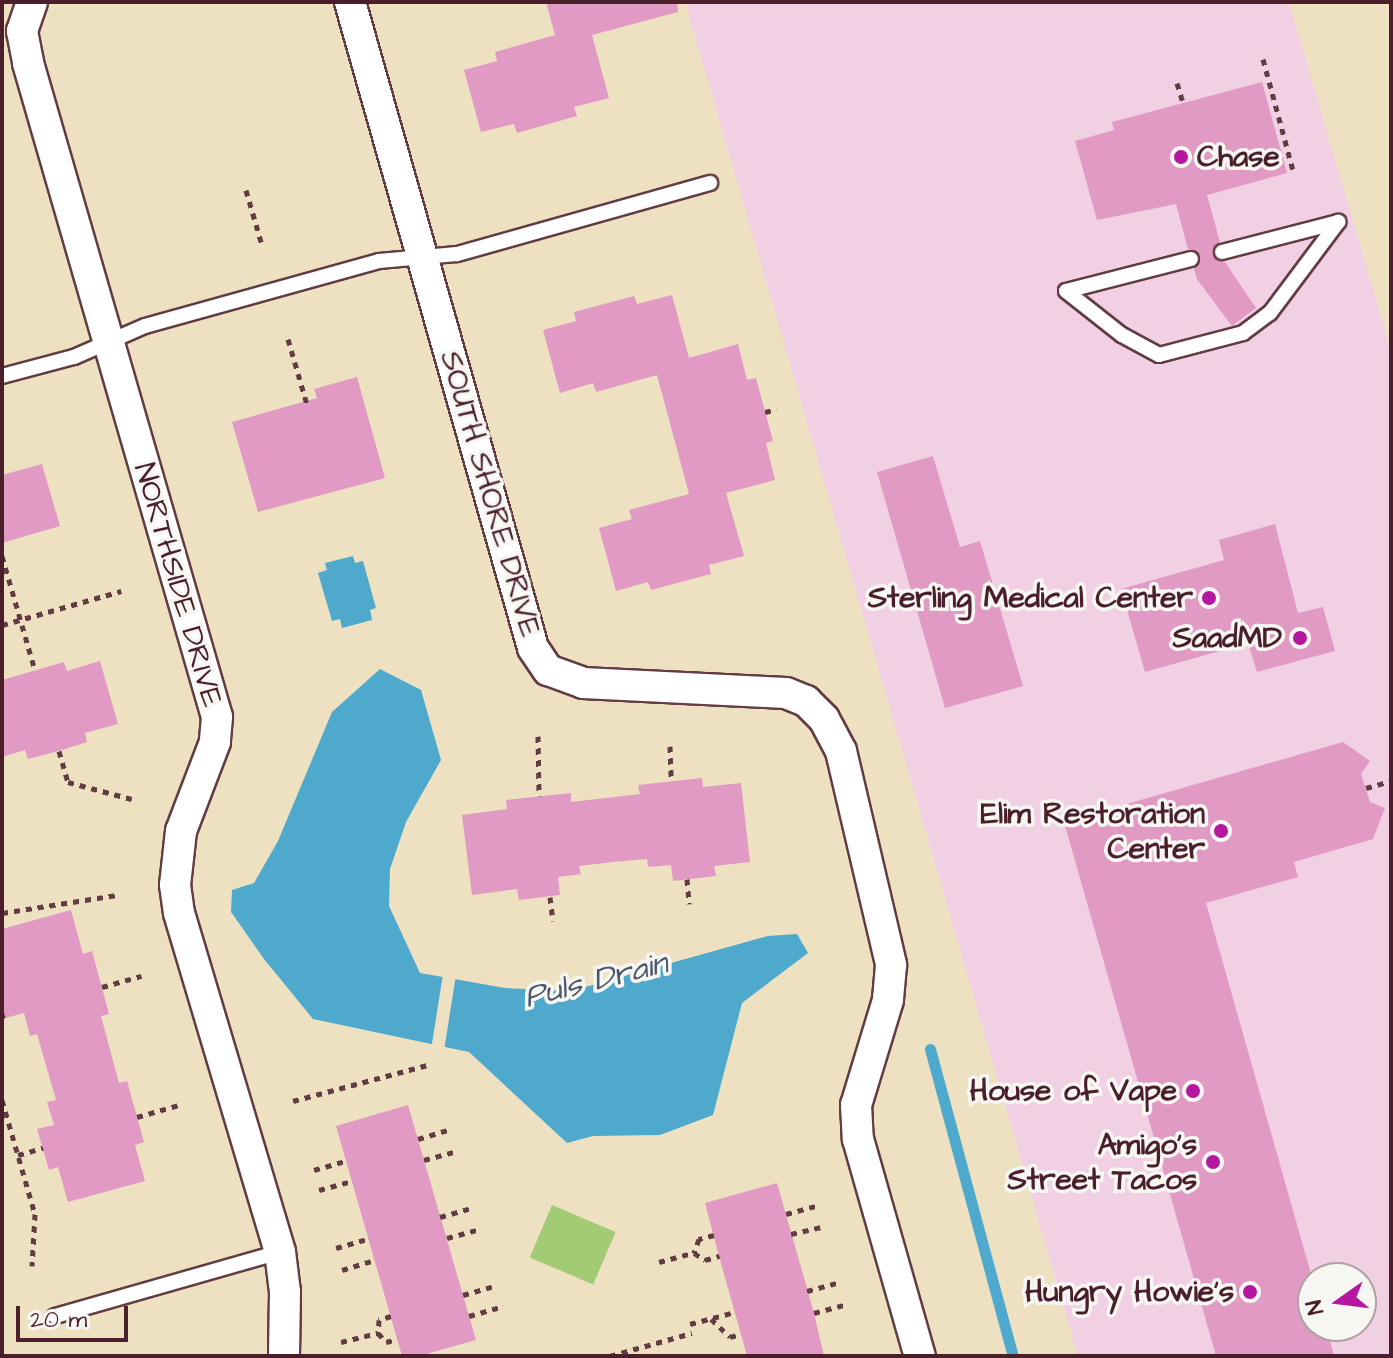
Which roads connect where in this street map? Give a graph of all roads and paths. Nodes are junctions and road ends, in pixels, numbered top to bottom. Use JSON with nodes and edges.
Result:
{"nodes":[{"id":1,"x":32,"y":2,"type":"edge"},
{"id":2,"x":350,"y":2,"type":"edge"},
{"id":3,"x":1263,"y":59,"type":"dead end"},
{"id":4,"x":1177,"y":83,"type":"dead end"},
{"id":5,"x":1183,"y":103,"type":"dead end"},
{"id":6,"x":1293,"y":170,"type":"dead end"},
{"id":7,"x":710,"y":183,"type":"dead end"},
{"id":8,"x":246,"y":190,"type":"dead end"},
{"id":9,"x":262,"y":245,"type":"dead end"},
{"id":10,"x":1222,"y":252,"type":"dead end"},
{"id":11,"x":422,"y":257,"type":"junction"},
{"id":12,"x":1191,"y":259,"type":"dead end"},
{"id":13,"x":288,"y":339,"type":"dead end"},
{"id":14,"x":108,"y":341,"type":"junction"},
{"id":15,"x":2,"y":376,"type":"edge"},
{"id":16,"x":308,"y":408,"type":"dead end"},
{"id":17,"x":777,"y":409,"type":"dead end"},
{"id":18,"x":765,"y":412,"type":"dead end"},
{"id":19,"x":2,"y":556,"type":"edge"},
{"id":20,"x":121,"y":591,"type":"dead end"},
{"id":21,"x":20,"y":619,"type":"junction"},
{"id":22,"x":2,"y":625,"type":"edge"},
{"id":23,"x":35,"y":670,"type":"dead end"},
{"id":24,"x":538,"y":736,"type":"dead end"},
{"id":25,"x":670,"y":746,"type":"dead end"},
{"id":26,"x":59,"y":751,"type":"dead end"},
{"id":27,"x":671,"y":781,"type":"dead end"},
{"id":28,"x":1391,"y":781,"type":"edge"},
{"id":29,"x":1366,"y":788,"type":"dead end"},
{"id":30,"x":539,"y":796,"type":"dead end"},
{"id":31,"x":132,"y":799,"type":"dead end"},
{"id":32,"x":687,"y":879,"type":"dead end"},
{"id":33,"x":117,"y":895,"type":"dead end"},
{"id":34,"x":550,"y":897,"type":"dead end"},
{"id":35,"x":689,"y":904,"type":"dead end"},
{"id":36,"x":2,"y":913,"type":"edge"},
{"id":37,"x":553,"y":921,"type":"dead end"},
{"id":38,"x":141,"y":976,"type":"dead end"},
{"id":39,"x":102,"y":987,"type":"dead end"},
{"id":40,"x":431,"y":1064,"type":"dead end"},
{"id":41,"x":2,"y":1100,"type":"edge"},
{"id":42,"x":293,"y":1101,"type":"dead end"},
{"id":43,"x":179,"y":1105,"type":"dead end"},
{"id":44,"x":137,"y":1117,"type":"dead end"},
{"id":45,"x":451,"y":1129,"type":"dead end"},
{"id":46,"x":418,"y":1139,"type":"dead end"},
{"id":47,"x":43,"y":1148,"type":"dead end"},
{"id":48,"x":457,"y":1151,"type":"dead end"},
{"id":49,"x":18,"y":1155,"type":"junction"},
{"id":50,"x":424,"y":1160,"type":"dead end"},
{"id":51,"x":346,"y":1161,"type":"dead end"},
{"id":52,"x":314,"y":1170,"type":"dead end"},
{"id":53,"x":352,"y":1181,"type":"dead end"},
{"id":54,"x":319,"y":1190,"type":"dead end"},
{"id":55,"x":819,"y":1205,"type":"dead end"},
{"id":56,"x":474,"y":1207,"type":"dead end"},
{"id":57,"x":786,"y":1214,"type":"dead end"},
{"id":58,"x":440,"y":1217,"type":"dead end"},
{"id":59,"x":825,"y":1226,"type":"dead end"},
{"id":60,"x":480,"y":1229,"type":"dead end"},
{"id":61,"x":791,"y":1234,"type":"dead end"},
{"id":62,"x":714,"y":1235,"type":"dead end"},
{"id":63,"x":447,"y":1238,"type":"dead end"},
{"id":64,"x":368,"y":1239,"type":"dead end"},
{"id":65,"x":336,"y":1248,"type":"dead end"},
{"id":66,"x":280,"y":1252,"type":"junction"},
{"id":67,"x":694,"y":1253,"type":"junction"},
{"id":68,"x":719,"y":1256,"type":"dead end"},
{"id":69,"x":375,"y":1260,"type":"dead end"},
{"id":70,"x":659,"y":1262,"type":"dead end"},
{"id":71,"x":32,"y":1266,"type":"dead end"},
{"id":72,"x":342,"y":1270,"type":"dead end"},
{"id":73,"x":841,"y":1282,"type":"dead end"},
{"id":74,"x":497,"y":1285,"type":"dead end"},
{"id":75,"x":807,"y":1291,"type":"dead end"},
{"id":76,"x":463,"y":1295,"type":"dead end"},
{"id":77,"x":847,"y":1304,"type":"dead end"},
{"id":78,"x":504,"y":1306,"type":"dead end"},
{"id":79,"x":735,"y":1312,"type":"dead end"},
{"id":80,"x":814,"y":1313,"type":"dead end"},
{"id":81,"x":55,"y":1316,"type":"dead end"},
{"id":82,"x":391,"y":1316,"type":"dead end"},
{"id":83,"x":469,"y":1316,"type":"dead end"},
{"id":84,"x":711,"y":1319,"type":"junction"},
{"id":85,"x":690,"y":1324,"type":"dead end"},
{"id":86,"x":378,"y":1333,"type":"junction"},
{"id":87,"x":692,"y":1333,"type":"dead end"},
{"id":88,"x":741,"y":1334,"type":"dead end"},
{"id":89,"x":398,"y":1339,"type":"dead end"},
{"id":90,"x":341,"y":1342,"type":"dead end"},
{"id":91,"x":284,"y":1356,"type":"edge"},
{"id":92,"x":610,"y":1356,"type":"edge"},
{"id":93,"x":920,"y":1356,"type":"edge"}],
"edges":[{"from":1,"to":14,"type":"street","name":"NORTHSIDE DRIVE"},
{"from":2,"to":11,"type":"street","name":"SOUTH SHORE DRIVE"},
{"from":3,"to":6,"type":"path"},
{"from":4,"to":5,"type":"path"},
{"from":7,"to":11,"type":"lane"},
{"from":8,"to":9,"type":"path"},
{"from":10,"to":12,"type":"lane"},
{"from":11,"to":14,"type":"lane"},
{"from":11,"to":93,"type":"street","name":"SOUTH SHORE DRIVE"},
{"from":13,"to":16,"type":"path"},
{"from":14,"to":15,"type":"lane"},
{"from":14,"to":66,"type":"street","name":"NORTHSIDE DRIVE"},
{"from":17,"to":18,"type":"path"},
{"from":19,"to":21,"type":"path"},
{"from":20,"to":21,"type":"path"},
{"from":21,"to":22,"type":"path"},
{"from":21,"to":23,"type":"path"},
{"from":24,"to":30,"type":"path"},
{"from":25,"to":27,"type":"path"},
{"from":26,"to":31,"type":"path"},
{"from":28,"to":29,"type":"path"},
{"from":32,"to":35,"type":"path"},
{"from":33,"to":36,"type":"path"},
{"from":34,"to":37,"type":"path"},
{"from":38,"to":39,"type":"path"},
{"from":40,"to":42,"type":"path"},
{"from":41,"to":49,"type":"path"},
{"from":43,"to":44,"type":"path"},
{"from":45,"to":46,"type":"path"},
{"from":47,"to":49,"type":"path"},
{"from":48,"to":50,"type":"path"},
{"from":49,"to":71,"type":"path"},
{"from":51,"to":52,"type":"path"},
{"from":53,"to":54,"type":"path"},
{"from":55,"to":57,"type":"path"},
{"from":56,"to":58,"type":"path"},
{"from":59,"to":61,"type":"path"},
{"from":60,"to":63,"type":"path"},
{"from":62,"to":67,"type":"path"},
{"from":64,"to":65,"type":"path"},
{"from":66,"to":81,"type":"lane"},
{"from":66,"to":91,"type":"street","name":"NORTHSIDE DRIVE"},
{"from":67,"to":68,"type":"path"},
{"from":67,"to":70,"type":"path"},
{"from":69,"to":72,"type":"path"},
{"from":73,"to":75,"type":"path"},
{"from":74,"to":76,"type":"path"},
{"from":77,"to":80,"type":"path"},
{"from":78,"to":83,"type":"path"},
{"from":79,"to":84,"type":"path"},
{"from":82,"to":86,"type":"path"},
{"from":84,"to":85,"type":"path"},
{"from":84,"to":88,"type":"path"},
{"from":86,"to":89,"type":"path"},
{"from":86,"to":90,"type":"path"},
{"from":87,"to":92,"type":"path"}]}
